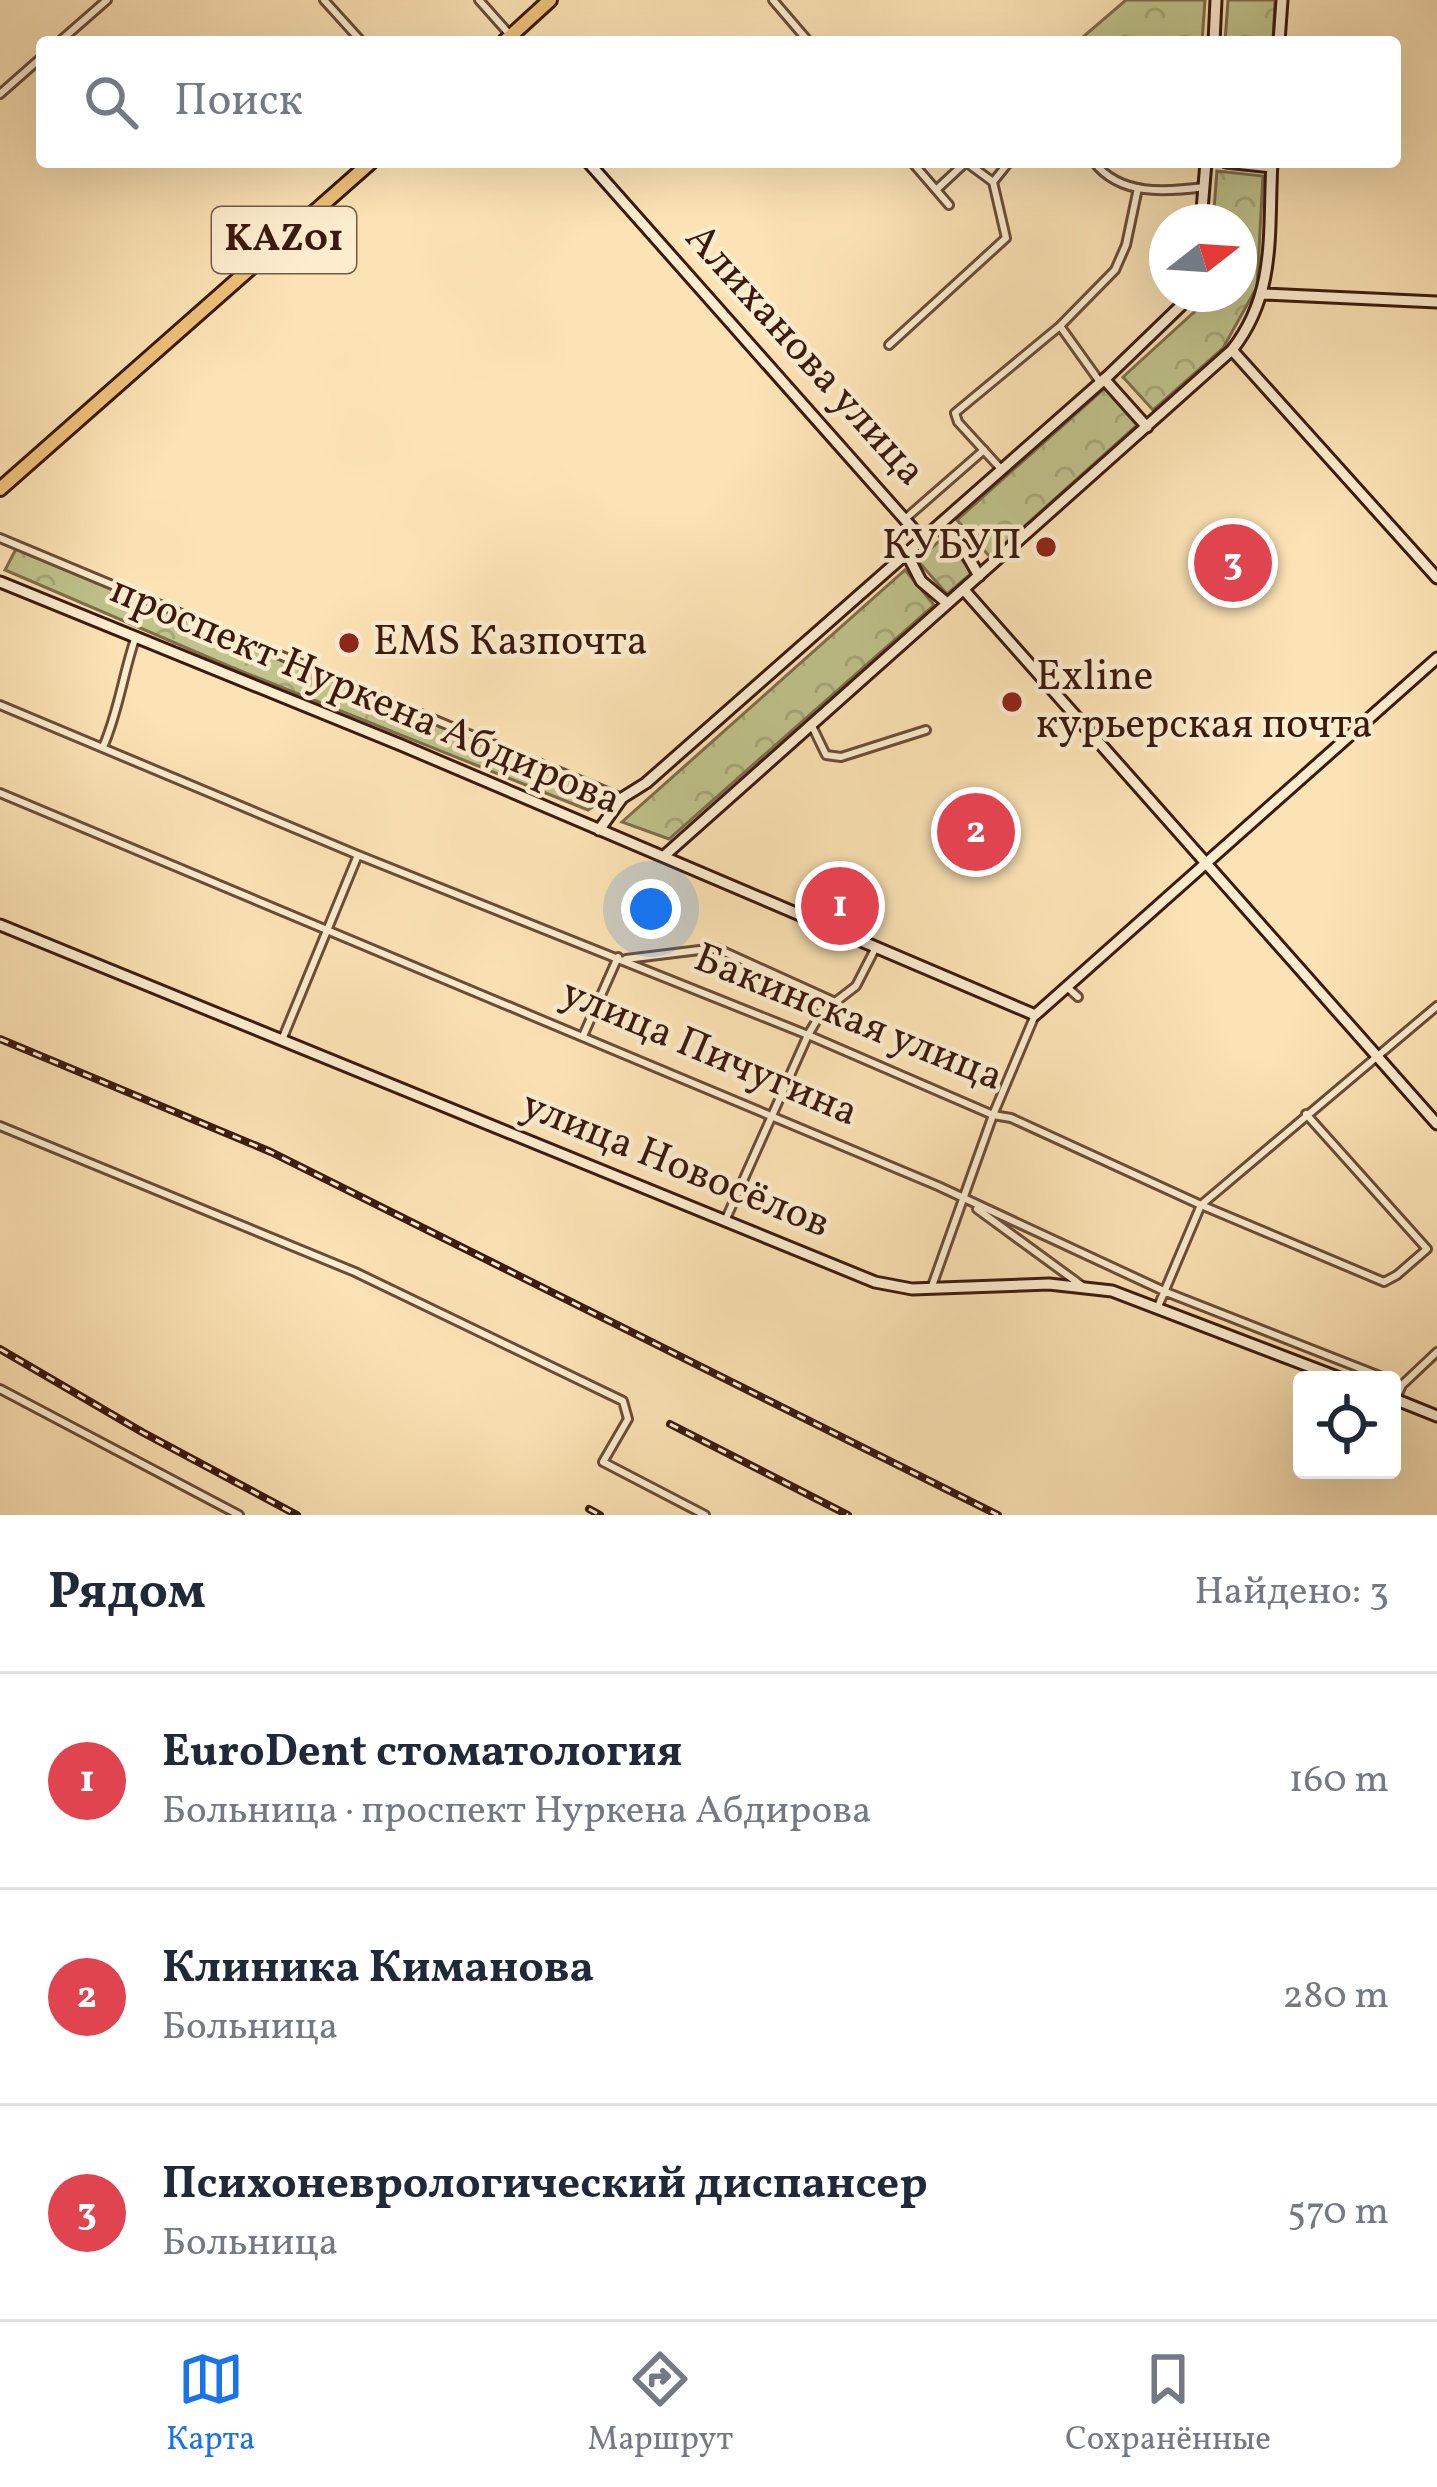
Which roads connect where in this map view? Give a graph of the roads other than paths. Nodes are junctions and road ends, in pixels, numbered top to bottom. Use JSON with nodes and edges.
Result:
{"nodes":[{"id":1,"x":107,"y":0,"type":"edge"},
{"id":2,"x":324,"y":0,"type":"edge"},
{"id":3,"x":479,"y":0,"type":"edge"},
{"id":4,"x":550,"y":0,"type":"edge"},
{"id":5,"x":773,"y":0,"type":"edge"},
{"id":6,"x":1216,"y":0,"type":"edge"},
{"id":7,"x":1282,"y":0,"type":"edge"},
{"id":8,"x":66,"y":36,"type":"edge"},
{"id":9,"x":357,"y":36,"type":"edge"},
{"id":10,"x":505,"y":36,"type":"edge"},
{"id":11,"x":510,"y":36,"type":"edge"},
{"id":12,"x":804,"y":36,"type":"edge"},
{"id":13,"x":1214,"y":36,"type":"edge"},
{"id":14,"x":1279,"y":36,"type":"edge"},
{"id":15,"x":36,"y":62,"type":"edge"},
{"id":16,"x":0,"y":94,"type":"edge"},
{"id":17,"x":364,"y":168,"type":"edge"},
{"id":18,"x":593,"y":168,"type":"edge"},
{"id":19,"x":917,"y":168,"type":"edge"},
{"id":20,"x":960,"y":168,"type":"edge"},
{"id":21,"x":974,"y":168,"type":"edge"},
{"id":22,"x":1004,"y":168,"type":"edge"},
{"id":23,"x":1099,"y":168,"type":"edge"},
{"id":24,"x":1206,"y":168,"type":"edge"},
{"id":25,"x":1272,"y":168,"type":"edge"},
{"id":26,"x":993,"y":182,"type":"junction"},
{"id":27,"x":1204,"y":187,"type":"junction"},
{"id":28,"x":1138,"y":188,"type":"junction"},
{"id":29,"x":936,"y":190,"type":"junction"},
{"id":30,"x":1203,"y":204,"type":"edge"},
{"id":31,"x":950,"y":206,"type":"dead end"},
{"id":32,"x":1264,"y":294,"type":"junction"},
{"id":33,"x":1437,"y":302,"type":"edge"},
{"id":34,"x":1174,"y":312,"type":"edge"},
{"id":35,"x":1060,"y":326,"type":"junction"},
{"id":36,"x":889,"y":345,"type":"dead end"},
{"id":37,"x":1232,"y":350,"type":"junction"},
{"id":38,"x":1102,"y":381,"type":"junction"},
{"id":39,"x":1147,"y":428,"type":"junction"},
{"id":40,"x":984,"y":450,"type":"junction"},
{"id":41,"x":1001,"y":469,"type":"junction"},
{"id":42,"x":16,"y":475,"type":"junction"},
{"id":43,"x":0,"y":479,"type":"edge"},
{"id":44,"x":0,"y":489,"type":"edge"},
{"id":45,"x":904,"y":519,"type":"junction"},
{"id":46,"x":937,"y":527,"type":"junction"},
{"id":47,"x":0,"y":538,"type":"edge"},
{"id":48,"x":923,"y":540,"type":"junction"},
{"id":49,"x":907,"y":554,"type":"junction"},
{"id":50,"x":980,"y":576,"type":"junction"},
{"id":51,"x":1437,"y":578,"type":"edge"},
{"id":52,"x":0,"y":582,"type":"edge"},
{"id":53,"x":964,"y":590,"type":"junction"},
{"id":54,"x":947,"y":603,"type":"junction"},
{"id":55,"x":136,"y":636,"type":"junction"},
{"id":56,"x":1437,"y":658,"type":"edge"},
{"id":57,"x":0,"y":705,"type":"edge"},
{"id":58,"x":812,"y":726,"type":"junction"},
{"id":59,"x":926,"y":730,"type":"dead end"},
{"id":60,"x":103,"y":748,"type":"junction"},
{"id":61,"x":0,"y":793,"type":"edge"},
{"id":62,"x":622,"y":798,"type":"junction"},
{"id":63,"x":599,"y":830,"type":"junction"},
{"id":64,"x":358,"y":855,"type":"junction"},
{"id":65,"x":664,"y":856,"type":"junction"},
{"id":66,"x":1208,"y":864,"type":"junction"},
{"id":67,"x":0,"y":925,"type":"edge"},
{"id":68,"x":324,"y":930,"type":"junction"},
{"id":69,"x":875,"y":949,"type":"junction"},
{"id":70,"x":621,"y":958,"type":"junction"},
{"id":71,"x":1067,"y":987,"type":"junction"},
{"id":72,"x":1078,"y":997,"type":"dead end"},
{"id":73,"x":833,"y":1001,"type":"junction"},
{"id":74,"x":1437,"y":1006,"type":"edge"},
{"id":75,"x":1036,"y":1015,"type":"junction"},
{"id":76,"x":808,"y":1035,"type":"junction"},
{"id":77,"x":583,"y":1037,"type":"junction"},
{"id":78,"x":282,"y":1040,"type":"junction"},
{"id":79,"x":1379,"y":1058,"type":"junction"},
{"id":80,"x":1306,"y":1114,"type":"junction"},
{"id":81,"x":993,"y":1115,"type":"junction"},
{"id":82,"x":773,"y":1117,"type":"junction"},
{"id":83,"x":1437,"y":1124,"type":"edge"},
{"id":84,"x":0,"y":1126,"type":"edge"},
{"id":85,"x":965,"y":1199,"type":"junction"},
{"id":86,"x":1202,"y":1205,"type":"junction"},
{"id":87,"x":725,"y":1222,"type":"junction"},
{"id":88,"x":1081,"y":1285,"type":"junction"},
{"id":89,"x":930,"y":1290,"type":"junction"},
{"id":90,"x":1166,"y":1292,"type":"junction"},
{"id":91,"x":1157,"y":1309,"type":"junction"},
{"id":92,"x":1437,"y":1352,"type":"edge"},
{"id":93,"x":1321,"y":1371,"type":"edge"},
{"id":94,"x":1368,"y":1371,"type":"edge"},
{"id":95,"x":1402,"y":1385,"type":"edge"},
{"id":96,"x":0,"y":1389,"type":"edge"},
{"id":97,"x":1401,"y":1401,"type":"edge"},
{"id":98,"x":1437,"y":1416,"type":"edge"},
{"id":99,"x":239,"y":1515,"type":"edge"},
{"id":100,"x":705,"y":1515,"type":"edge"}],
"edges":[{"from":1,"to":8,"type":"street"},
{"from":2,"to":9,"type":"street"},
{"from":3,"to":10,"type":"street"},
{"from":4,"to":11,"type":"highway"},
{"from":5,"to":12,"type":"street"},
{"from":6,"to":13,"type":"main road"},
{"from":7,"to":14,"type":"main road"},
{"from":15,"to":16,"type":"street"},
{"from":17,"to":42,"type":"highway","number":"KАZ01"},
{"from":18,"to":45,"type":"main road","name":"Алиханова улица"},
{"from":19,"to":29,"type":"street"},
{"from":20,"to":29,"type":"street"},
{"from":21,"to":26,"type":"street"},
{"from":22,"to":26,"type":"street"},
{"from":23,"to":28,"type":"street"},
{"from":24,"to":27,"type":"main road"},
{"from":25,"to":32,"type":"main road"},
{"from":26,"to":36,"type":"street"},
{"from":27,"to":28,"type":"street"},
{"from":27,"to":30,"type":"main road"},
{"from":28,"to":35,"type":"street"},
{"from":29,"to":31,"type":"street"},
{"from":32,"to":33,"type":"main road"},
{"from":32,"to":37,"type":"main road"},
{"from":34,"to":38,"type":"main road"},
{"from":35,"to":38,"type":"street"},
{"from":35,"to":40,"type":"street"},
{"from":37,"to":39,"type":"main road"},
{"from":37,"to":51,"type":"main road"},
{"from":38,"to":39,"type":"main road"},
{"from":38,"to":41,"type":"main road"},
{"from":39,"to":50,"type":"main road"},
{"from":40,"to":41,"type":"street"},
{"from":40,"to":45,"type":"street"},
{"from":41,"to":46,"type":"main road"},
{"from":42,"to":43,"type":"main road"},
{"from":42,"to":44,"type":"highway","number":"KАZ01"},
{"from":45,"to":48,"type":"main road","name":"Алиханова улица"},
{"from":46,"to":48,"type":"main road"},
{"from":46,"to":50,"type":"main road"},
{"from":47,"to":62,"type":"street","name":"проспект Нуркена Абдирова"},
{"from":48,"to":49,"type":"main road"},
{"from":49,"to":54,"type":"main road"},
{"from":49,"to":62,"type":"main road"},
{"from":50,"to":53,"type":"main road"},
{"from":52,"to":55,"type":"main road","name":"проспект Нуркена Абдирова"},
{"from":53,"to":54,"type":"main road"},
{"from":53,"to":66,"type":"main road"},
{"from":54,"to":58,"type":"main road"},
{"from":55,"to":60,"type":"street"},
{"from":55,"to":63,"type":"main road","name":"проспект Нуркена Абдирова"},
{"from":56,"to":66,"type":"main road"},
{"from":57,"to":60,"type":"street","name":"Бакинская улица"},
{"from":58,"to":59,"type":"street"},
{"from":58,"to":65,"type":"main road"},
{"from":60,"to":64,"type":"street","name":"Бакинская улица"},
{"from":61,"to":68,"type":"street","name":"улица Пичугина"},
{"from":62,"to":63,"type":"main road"},
{"from":63,"to":65,"type":"main road","name":"проспект Нуркена Абдирова"},
{"from":64,"to":68,"type":"street"},
{"from":64,"to":70,"type":"street","name":"Бакинская улица"},
{"from":65,"to":69,"type":"main road","name":"проспект Нуркена Абдирова"},
{"from":66,"to":71,"type":"main road"},
{"from":66,"to":79,"type":"main road"},
{"from":67,"to":78,"type":"main road","name":"улица Новосёлов"},
{"from":68,"to":77,"type":"street","name":"улица Пичугина"},
{"from":68,"to":78,"type":"street"},
{"from":69,"to":73,"type":"street"},
{"from":69,"to":75,"type":"main road","name":"проспект Нуркена Абдирова"},
{"from":70,"to":73,"type":"street"},
{"from":70,"to":76,"type":"street","name":"Бакинская улица"},
{"from":70,"to":77,"type":"street"},
{"from":71,"to":72,"type":"street"},
{"from":71,"to":75,"type":"main road"},
{"from":73,"to":76,"type":"street"},
{"from":74,"to":79,"type":"street"},
{"from":75,"to":81,"type":"street"},
{"from":76,"to":81,"type":"street","name":"Бакинская улица"},
{"from":76,"to":82,"type":"street"},
{"from":77,"to":82,"type":"street","name":"улица Пичугина"},
{"from":78,"to":87,"type":"main road","name":"улица Новосёлов"},
{"from":79,"to":80,"type":"street"},
{"from":79,"to":83,"type":"main road"},
{"from":80,"to":86,"type":"street"},
{"from":80,"to":86,"type":"street","name":"Бакинская улица"},
{"from":81,"to":85,"type":"street"},
{"from":81,"to":86,"type":"street","name":"Бакинская улица"},
{"from":82,"to":85,"type":"street","name":"улица Пичугина"},
{"from":82,"to":87,"type":"street"},
{"from":84,"to":100,"type":"street"},
{"from":85,"to":88,"type":"street"},
{"from":85,"to":89,"type":"street"},
{"from":85,"to":90,"type":"street","name":"улица Пичугина"},
{"from":86,"to":90,"type":"street"},
{"from":87,"to":89,"type":"main road","name":"улица Новосёлов"},
{"from":88,"to":89,"type":"main road","name":"улица Новосёлов"},
{"from":88,"to":91,"type":"main road","name":"улица Новосёлов"},
{"from":90,"to":91,"type":"street"},
{"from":90,"to":94,"type":"street","name":"улица Пичугина"},
{"from":91,"to":93,"type":"main road","name":"улица Новосёлов"},
{"from":92,"to":95,"type":"street"},
{"from":96,"to":99,"type":"street"},
{"from":97,"to":98,"type":"main road"}]}
